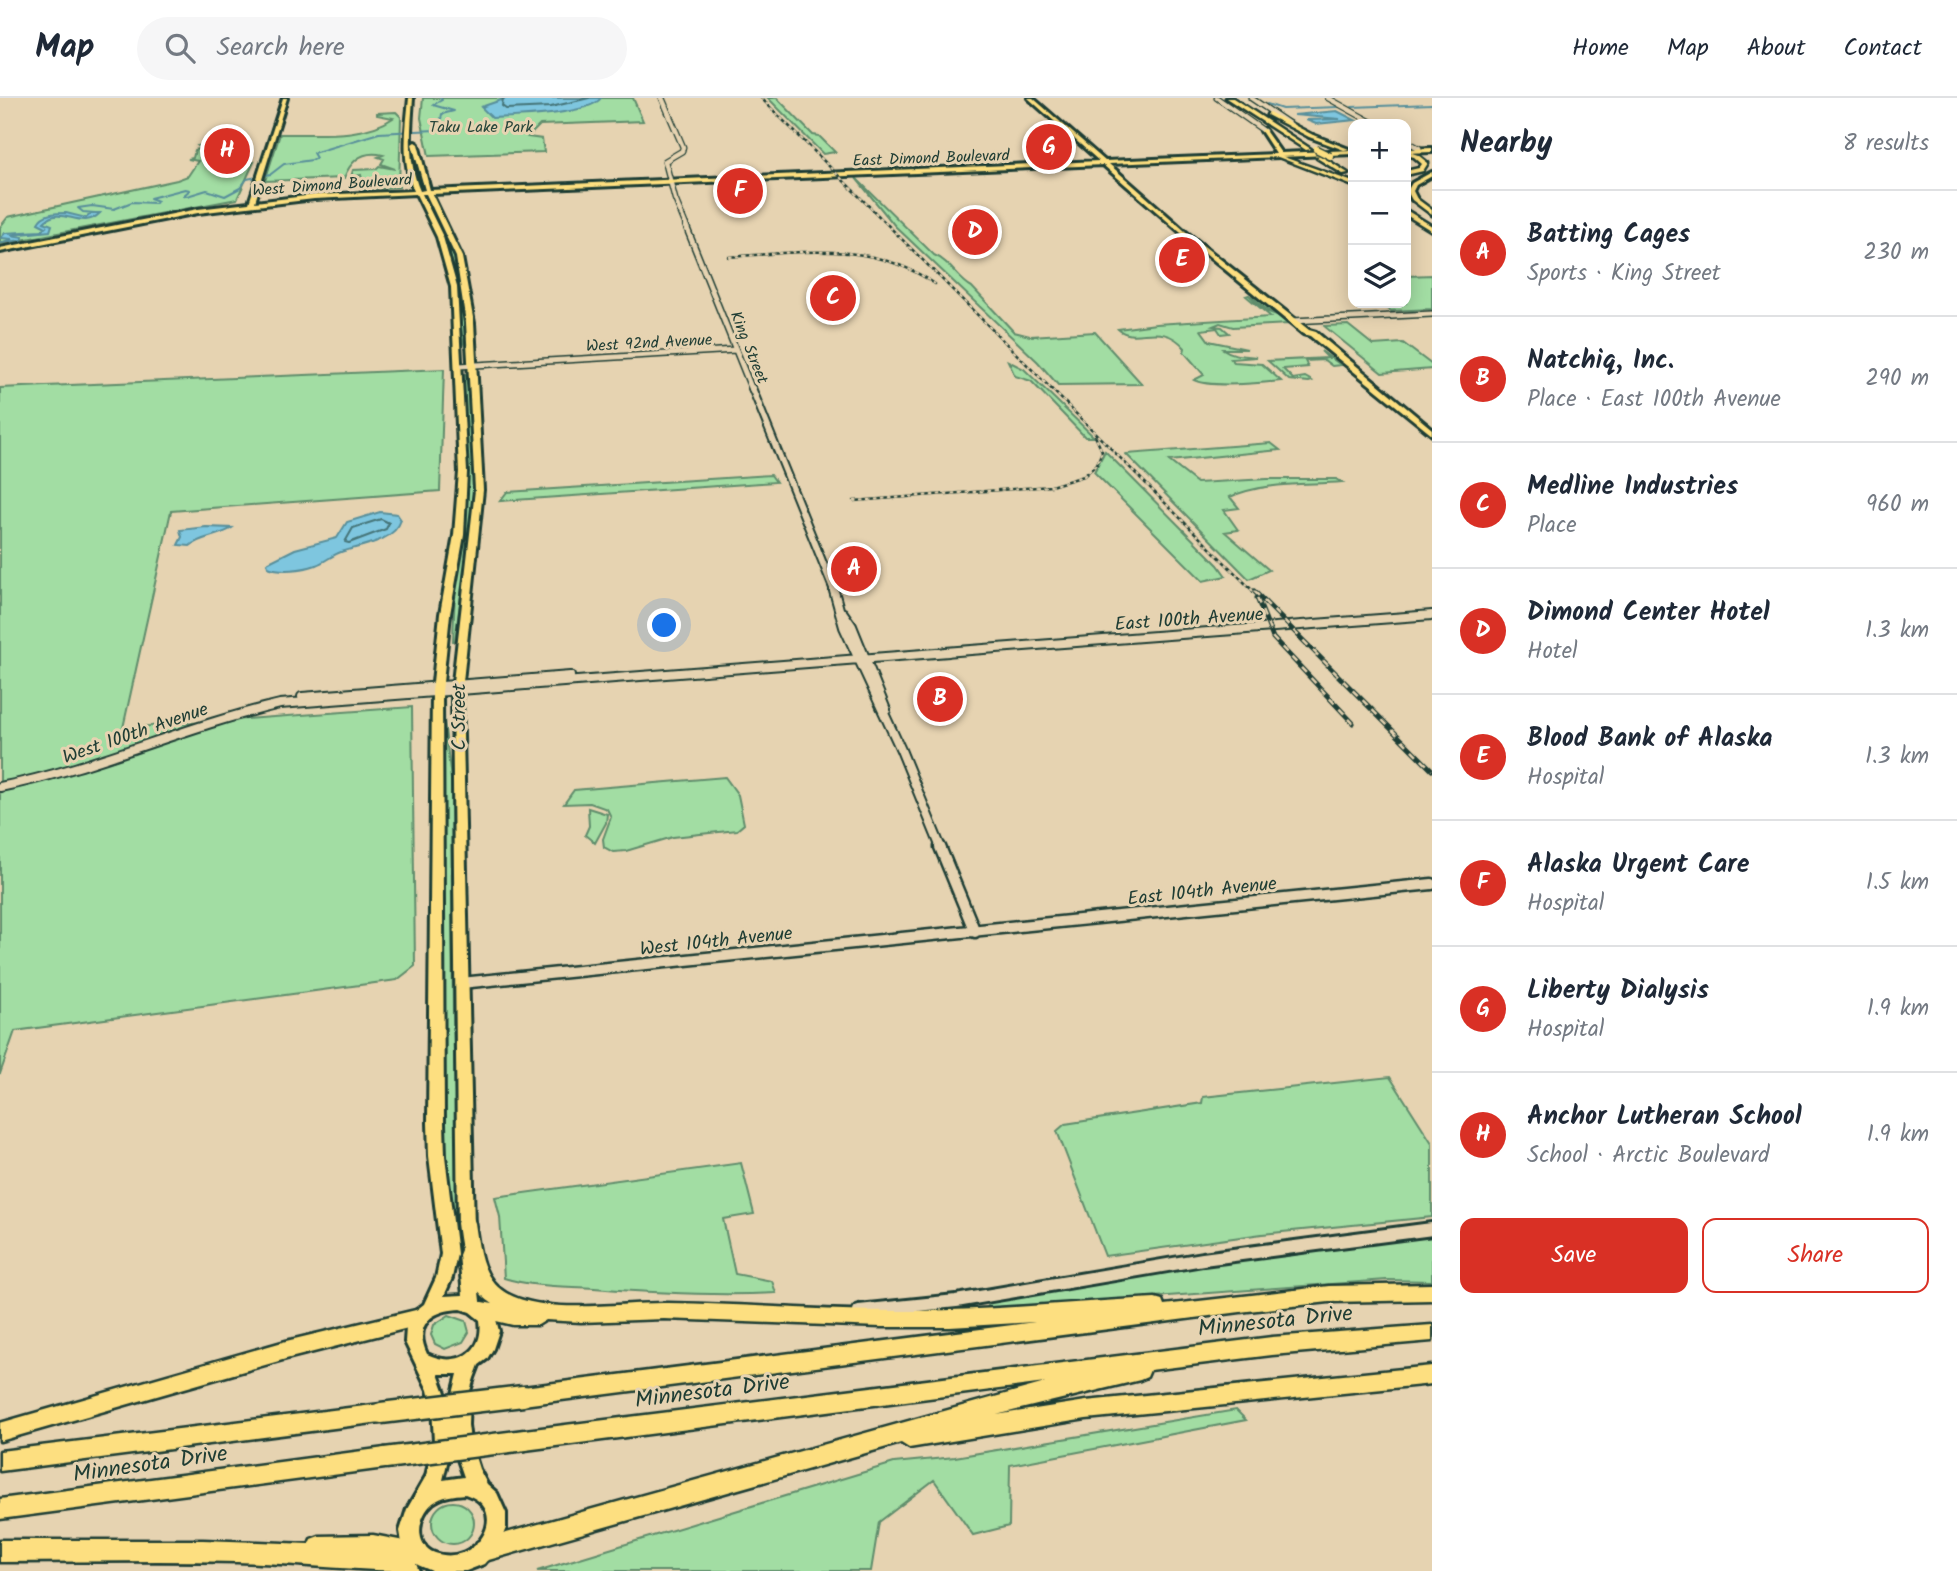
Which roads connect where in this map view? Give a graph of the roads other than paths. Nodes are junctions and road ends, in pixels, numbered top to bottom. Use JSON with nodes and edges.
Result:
{"nodes":[{"id":1,"x":285,"y":98,"type":"edge"},
{"id":2,"x":411,"y":98,"type":"edge"},
{"id":3,"x":418,"y":98,"type":"edge"},
{"id":4,"x":662,"y":98,"type":"edge"},
{"id":5,"x":1030,"y":98,"type":"edge"},
{"id":6,"x":1217,"y":98,"type":"edge"},
{"id":7,"x":1228,"y":98,"type":"edge"},
{"id":8,"x":1241,"y":98,"type":"edge"},
{"id":9,"x":1251,"y":98,"type":"edge"},
{"id":10,"x":1328,"y":98,"type":"edge"},
{"id":11,"x":1366,"y":119,"type":"edge"},
{"id":12,"x":412,"y":127,"type":"junction"},
{"id":13,"x":1265,"y":131,"type":"junction"},
{"id":14,"x":411,"y":136,"type":"junction"},
{"id":15,"x":1074,"y":136,"type":"junction"},
{"id":16,"x":1311,"y":136,"type":"junction"},
{"id":17,"x":1411,"y":144,"type":"edge"},
{"id":18,"x":1421,"y":149,"type":"junction"},
{"id":19,"x":1432,"y":149,"type":"edge"},
{"id":20,"x":1348,"y":150,"type":"edge"},
{"id":21,"x":1411,"y":150,"type":"edge"},
{"id":22,"x":1348,"y":151,"type":"edge"},
{"id":23,"x":1319,"y":153,"type":"junction"},
{"id":24,"x":1411,"y":154,"type":"edge"},
{"id":25,"x":1278,"y":155,"type":"junction"},
{"id":26,"x":1217,"y":157,"type":"junction"},
{"id":27,"x":1432,"y":157,"type":"edge"},
{"id":28,"x":1177,"y":161,"type":"junction"},
{"id":29,"x":408,"y":163,"type":"junction"},
{"id":30,"x":1108,"y":163,"type":"junction"},
{"id":31,"x":1013,"y":167,"type":"junction"},
{"id":32,"x":1348,"y":167,"type":"edge"},
{"id":33,"x":890,"y":171,"type":"junction"},
{"id":34,"x":1411,"y":172,"type":"edge"},
{"id":35,"x":1348,"y":174,"type":"edge"},
{"id":36,"x":1432,"y":174,"type":"edge"},
{"id":37,"x":670,"y":180,"type":"junction"},
{"id":38,"x":1348,"y":182,"type":"edge"},
{"id":39,"x":427,"y":188,"type":"junction"},
{"id":40,"x":396,"y":190,"type":"junction"},
{"id":41,"x":443,"y":191,"type":"junction"},
{"id":42,"x":336,"y":192,"type":"joint"},
{"id":43,"x":418,"y":192,"type":"junction"},
{"id":44,"x":1142,"y":196,"type":"junction"},
{"id":45,"x":254,"y":198,"type":"junction"},
{"id":46,"x":1414,"y":199,"type":"joint"},
{"id":47,"x":1162,"y":207,"type":"junction"},
{"id":48,"x":1411,"y":207,"type":"edge"},
{"id":49,"x":1432,"y":212,"type":"edge"},
{"id":50,"x":1411,"y":216,"type":"edge"},
{"id":51,"x":1432,"y":221,"type":"edge"},
{"id":52,"x":1432,"y":229,"type":"edge"},
{"id":53,"x":449,"y":231,"type":"junction"},
{"id":54,"x":0,"y":248,"type":"edge"},
{"id":55,"x":1432,"y":316,"type":"edge"},
{"id":56,"x":1299,"y":323,"type":"junction"},
{"id":57,"x":736,"y":349,"type":"junction"},
{"id":58,"x":473,"y":363,"type":"junction"},
{"id":59,"x":459,"y":364,"type":"junction"},
{"id":60,"x":1432,"y":433,"type":"edge"},
{"id":61,"x":1432,"y":615,"type":"edge"},
{"id":62,"x":861,"y":659,"type":"junction"},
{"id":63,"x":585,"y":676,"type":"junction"},
{"id":64,"x":623,"y":677,"type":"junction"},
{"id":65,"x":550,"y":684,"type":"junction"},
{"id":66,"x":457,"y":687,"type":"junction"},
{"id":67,"x":437,"y":689,"type":"junction"},
{"id":68,"x":0,"y":787,"type":"edge"},
{"id":69,"x":1432,"y":884,"type":"edge"},
{"id":70,"x":975,"y":932,"type":"junction"},
{"id":71,"x":461,"y":983,"type":"junction"},
{"id":72,"x":466,"y":1223,"type":"junction"},
{"id":73,"x":1432,"y":1229,"type":"edge"},
{"id":74,"x":1432,"y":1292,"type":"edge"},
{"id":75,"x":1248,"y":1303,"type":"junction"},
{"id":76,"x":477,"y":1307,"type":"junction"},
{"id":77,"x":588,"y":1312,"type":"junction"},
{"id":78,"x":425,"y":1313,"type":"junction"},
{"id":79,"x":765,"y":1316,"type":"junction"},
{"id":80,"x":1432,"y":1333,"type":"edge"},
{"id":81,"x":1272,"y":1346,"type":"junction"},
{"id":82,"x":421,"y":1359,"type":"junction"},
{"id":83,"x":472,"y":1361,"type":"junction"},
{"id":84,"x":1432,"y":1375,"type":"edge"},
{"id":85,"x":0,"y":1432,"type":"edge"},
{"id":86,"x":818,"y":1458,"type":"junction"},
{"id":87,"x":0,"y":1461,"type":"edge"},
{"id":88,"x":479,"y":1488,"type":"junction"},
{"id":89,"x":426,"y":1496,"type":"junction"},
{"id":90,"x":0,"y":1509,"type":"edge"},
{"id":91,"x":0,"y":1551,"type":"edge"},
{"id":92,"x":480,"y":1559,"type":"edge"},
{"id":93,"x":418,"y":1563,"type":"edge"}],
"edges":[{"from":1,"to":45,"type":"main road"},
{"from":2,"to":12,"type":"main road","name":"C Street"},
{"from":3,"to":12,"type":"main road","name":"C Street"},
{"from":4,"to":37,"type":"street"},
{"from":5,"to":15,"type":"main road"},
{"from":6,"to":13,"type":"street"},
{"from":7,"to":13,"type":"highway"},
{"from":7,"to":23,"type":"highway"},
{"from":8,"to":16,"type":"highway"},
{"from":8,"to":23,"type":"highway"},
{"from":9,"to":16,"type":"street"},
{"from":10,"to":11,"type":"street"},
{"from":12,"to":14,"type":"main road","name":"C Street"},
{"from":13,"to":25,"type":"main road"},
{"from":14,"to":29,"type":"main road","name":"C Street"},
{"from":14,"to":39,"type":"main road","name":"C Street"},
{"from":15,"to":30,"type":"main road"},
{"from":15,"to":30,"type":"main road"},
{"from":16,"to":20,"type":"main road"},
{"from":17,"to":18,"type":"street"},
{"from":18,"to":19,"type":"main road"},
{"from":18,"to":21,"type":"main road"},
{"from":18,"to":27,"type":"main road"},
{"from":22,"to":23,"type":"main road"},
{"from":23,"to":25,"type":"main road","name":"East Dimond Boulevard"},
{"from":23,"to":32,"type":"highway"},
{"from":23,"to":35,"type":"highway"},
{"from":24,"to":34,"type":"highway"},
{"from":25,"to":26,"type":"main road","name":"East Dimond Boulevard"},
{"from":25,"to":28,"type":"main road","name":"East Dimond Boulevard"},
{"from":25,"to":38,"type":"highway"},
{"from":26,"to":28,"type":"main road"},
{"from":26,"to":30,"type":"main road","name":"East Dimond Boulevard"},
{"from":28,"to":30,"type":"main road","name":"East Dimond Boulevard"},
{"from":29,"to":40,"type":"main road"},
{"from":29,"to":43,"type":"main road","name":"C Street"},
{"from":30,"to":31,"type":"main road","name":"East Dimond Boulevard"},
{"from":30,"to":31,"type":"main road","name":"East Dimond Boulevard"},
{"from":30,"to":44,"type":"main road"},
{"from":30,"to":47,"type":"main road"},
{"from":31,"to":33,"type":"main road","name":"East Dimond Boulevard"},
{"from":31,"to":33,"type":"main road","name":"East Dimond Boulevard"},
{"from":33,"to":37,"type":"main road","name":"East Dimond Boulevard"},
{"from":36,"to":46,"type":"main road"},
{"from":37,"to":39,"type":"main road","name":"West Dimond Boulevard"},
{"from":37,"to":41,"type":"main road","name":"West Dimond Boulevard"},
{"from":37,"to":57,"type":"street","name":"King Street"},
{"from":39,"to":41,"type":"main road","name":"West Dimond Boulevard"},
{"from":39,"to":43,"type":"main road","name":"West Dimond Boulevard"},
{"from":39,"to":53,"type":"main road","name":"C Street"},
{"from":40,"to":42,"type":"main road","name":"West Dimond Boulevard"},
{"from":40,"to":43,"type":"main road","name":"West Dimond Boulevard"},
{"from":41,"to":53,"type":"main road"},
{"from":42,"to":45,"type":"main road","name":"West Dimond Boulevard"},
{"from":43,"to":45,"type":"main road","name":"West Dimond Boulevard"},
{"from":43,"to":59,"type":"main road","name":"C Street"},
{"from":44,"to":47,"type":"main road"},
{"from":44,"to":56,"type":"main road"},
{"from":45,"to":54,"type":"main road","name":"West Dimond Boulevard"},
{"from":46,"to":49,"type":"highway"},
{"from":47,"to":56,"type":"main road"},
{"from":48,"to":51,"type":"highway"},
{"from":50,"to":52,"type":"highway"},
{"from":53,"to":58,"type":"main road","name":"C Street"},
{"from":55,"to":56,"type":"street"},
{"from":56,"to":60,"type":"main road"},
{"from":57,"to":58,"type":"street","name":"West 92nd Avenue"},
{"from":57,"to":62,"type":"street","name":"King Street"},
{"from":58,"to":59,"type":"street","name":"West 92nd Avenue"},
{"from":58,"to":66,"type":"main road","name":"C Street"},
{"from":59,"to":67,"type":"main road","name":"C Street"},
{"from":61,"to":62,"type":"street","name":"East 100th Avenue"},
{"from":62,"to":64,"type":"street","name":"West 100th Avenue"},
{"from":62,"to":70,"type":"street","name":"King Street"},
{"from":63,"to":64,"type":"street","name":"West 100th Avenue"},
{"from":63,"to":65,"type":"street"},
{"from":63,"to":66,"type":"street","name":"West 100th Avenue"},
{"from":64,"to":65,"type":"street","name":"West 100th Avenue"},
{"from":65,"to":66,"type":"street","name":"West 100th Avenue"},
{"from":66,"to":67,"type":"street","name":"West 100th Avenue"},
{"from":66,"to":71,"type":"main road","name":"C Street"},
{"from":67,"to":68,"type":"street","name":"West 100th Avenue"},
{"from":67,"to":78,"type":"main road","name":"C Street"},
{"from":69,"to":70,"type":"street","name":"East 104th Avenue"},
{"from":70,"to":71,"type":"street","name":"West 104th Avenue"},
{"from":71,"to":72,"type":"main road","name":"C Street"},
{"from":72,"to":76,"type":"main road","name":"C Street"},
{"from":72,"to":77,"type":"highway"},
{"from":73,"to":79,"type":"street"},
{"from":74,"to":75,"type":"highway","name":"Minnesota Drive"},
{"from":75,"to":79,"type":"highway"},
{"from":75,"to":87,"type":"highway","name":"Minnesota Drive","bridge":true},
{"from":76,"to":77,"type":"highway"},
{"from":76,"to":78,"type":"main road"},
{"from":76,"to":83,"type":"main road","name":"C Street"},
{"from":77,"to":79,"type":"highway"},
{"from":78,"to":82,"type":"main road","name":"C Street"},
{"from":78,"to":85,"type":"highway"},
{"from":80,"to":81,"type":"highway","name":"Minnesota Drive"},
{"from":81,"to":86,"type":"highway"},
{"from":81,"to":90,"type":"highway","name":"Minnesota Drive","bridge":true},
{"from":82,"to":83,"type":"main road"},
{"from":82,"to":89,"type":"main road","name":"C Street"},
{"from":83,"to":88,"type":"main road","name":"C Street"},
{"from":84,"to":86,"type":"highway"},
{"from":86,"to":92,"type":"highway"},
{"from":88,"to":89,"type":"main road"},
{"from":88,"to":92,"type":"main road","name":"C Street"},
{"from":89,"to":93,"type":"main road","name":"C Street"},
{"from":91,"to":93,"type":"highway"},
{"from":92,"to":93,"type":"main road"}]}
